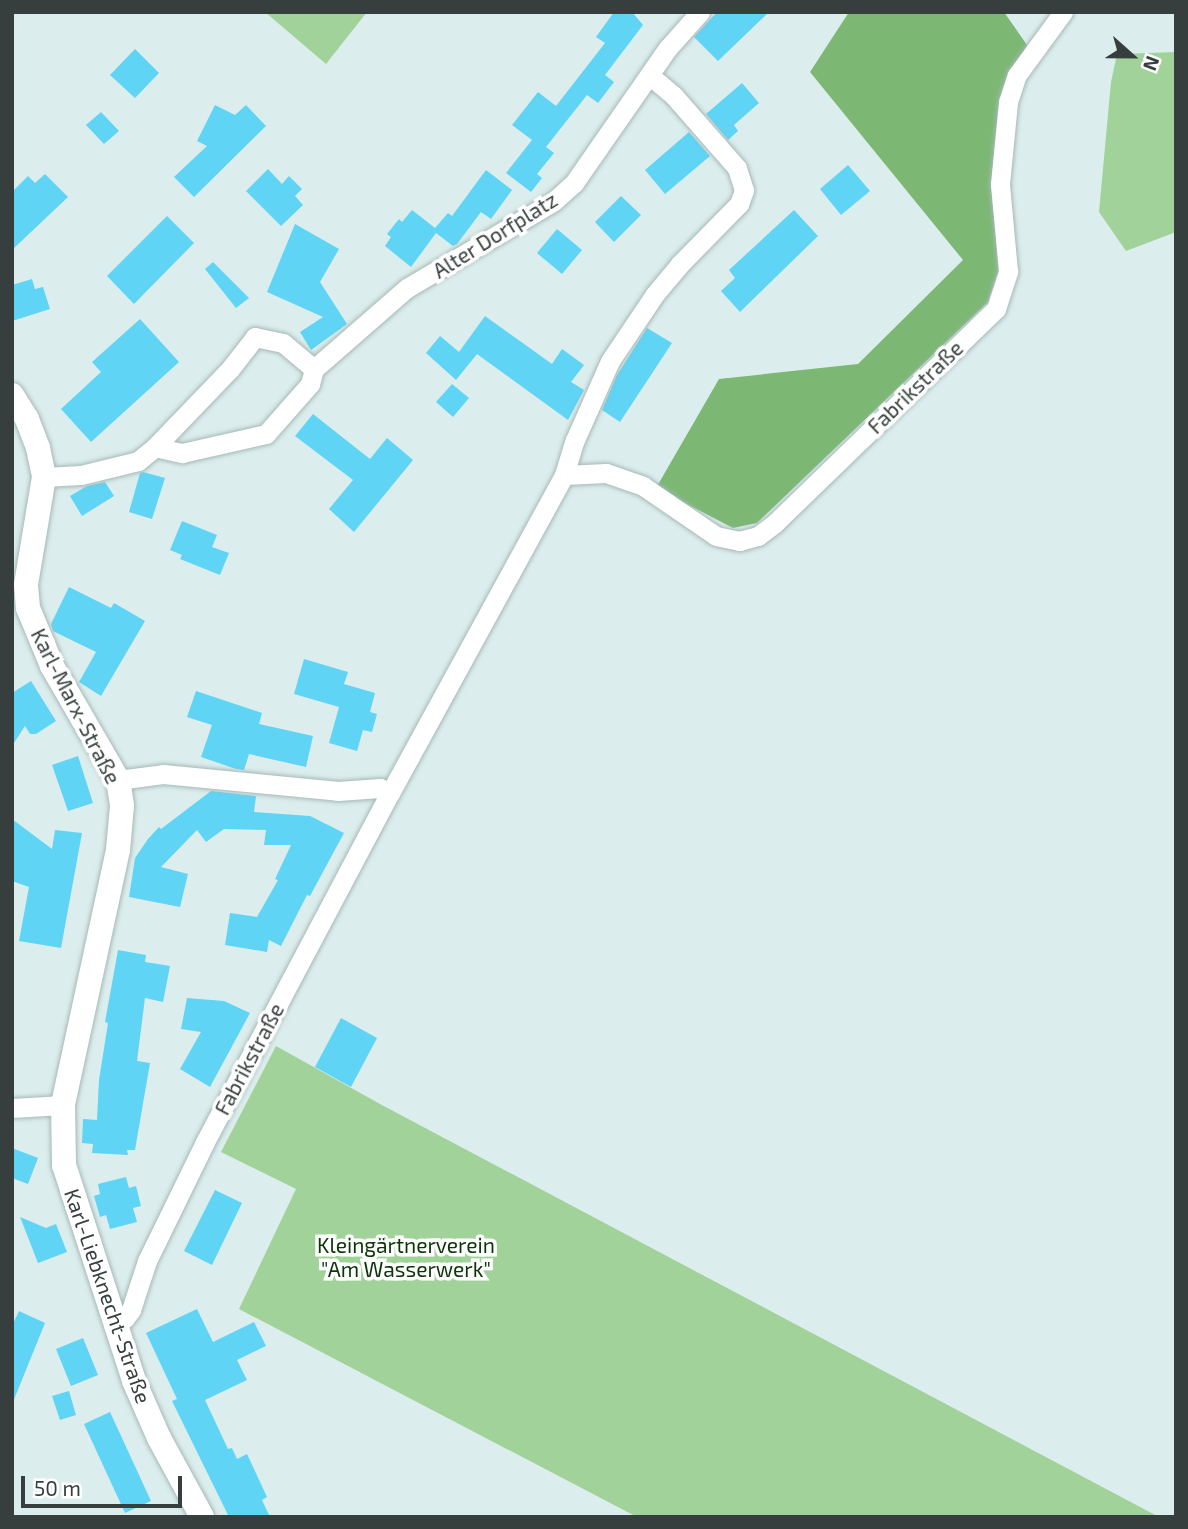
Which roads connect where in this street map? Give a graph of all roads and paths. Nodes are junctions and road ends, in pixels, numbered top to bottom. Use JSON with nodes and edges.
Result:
{"nodes":[{"id":1,"x":700,"y":12,"type":"edge"},
{"id":2,"x":1063,"y":12,"type":"edge"},
{"id":3,"x":685,"y":20,"type":"edge"},
{"id":4,"x":650,"y":76,"type":"junction"},
{"id":5,"x":314,"y":369,"type":"junction"},
{"id":6,"x":12,"y":395,"type":"edge"},
{"id":7,"x":155,"y":447,"type":"junction"},
{"id":8,"x":564,"y":475,"type":"junction"},
{"id":9,"x":44,"y":477,"type":"junction"},
{"id":10,"x":118,"y":780,"type":"junction"},
{"id":11,"x":390,"y":793,"type":"junction"},
{"id":12,"x":63,"y":1105,"type":"junction"},
{"id":13,"x":12,"y":1108,"type":"edge"},
{"id":14,"x":113,"y":1325,"type":"junction"},
{"id":15,"x":202,"y":1517,"type":"edge"}],
"edges":[{"from":1,"to":3,"type":"street"},
{"from":2,"to":8,"type":"street","name":"Fabrikstraße"},
{"from":3,"to":4,"type":"street"},
{"from":4,"to":5,"type":"street","name":"Alter Dorfplatz"},
{"from":4,"to":8,"type":"street","name":"Fabrikstraße"},
{"from":5,"to":7,"type":"street","name":"Alter Dorfplatz"},
{"from":5,"to":7,"type":"street"},
{"from":6,"to":9,"type":"street","name":"Karl-Marx-Straße"},
{"from":7,"to":9,"type":"street"},
{"from":8,"to":11,"type":"street","name":"Fabrikstraße"},
{"from":9,"to":10,"type":"street","name":"Karl-Marx-Straße"},
{"from":10,"to":11,"type":"street"},
{"from":10,"to":12,"type":"street","name":"Karl-Marx-Straße"},
{"from":11,"to":14,"type":"street","name":"Fabrikstraße"},
{"from":12,"to":13,"type":"street"},
{"from":12,"to":14,"type":"street","name":"Karl-Liebknecht-Straße"},
{"from":14,"to":15,"type":"street","name":"Karl-Liebknecht-Straße"}]}
